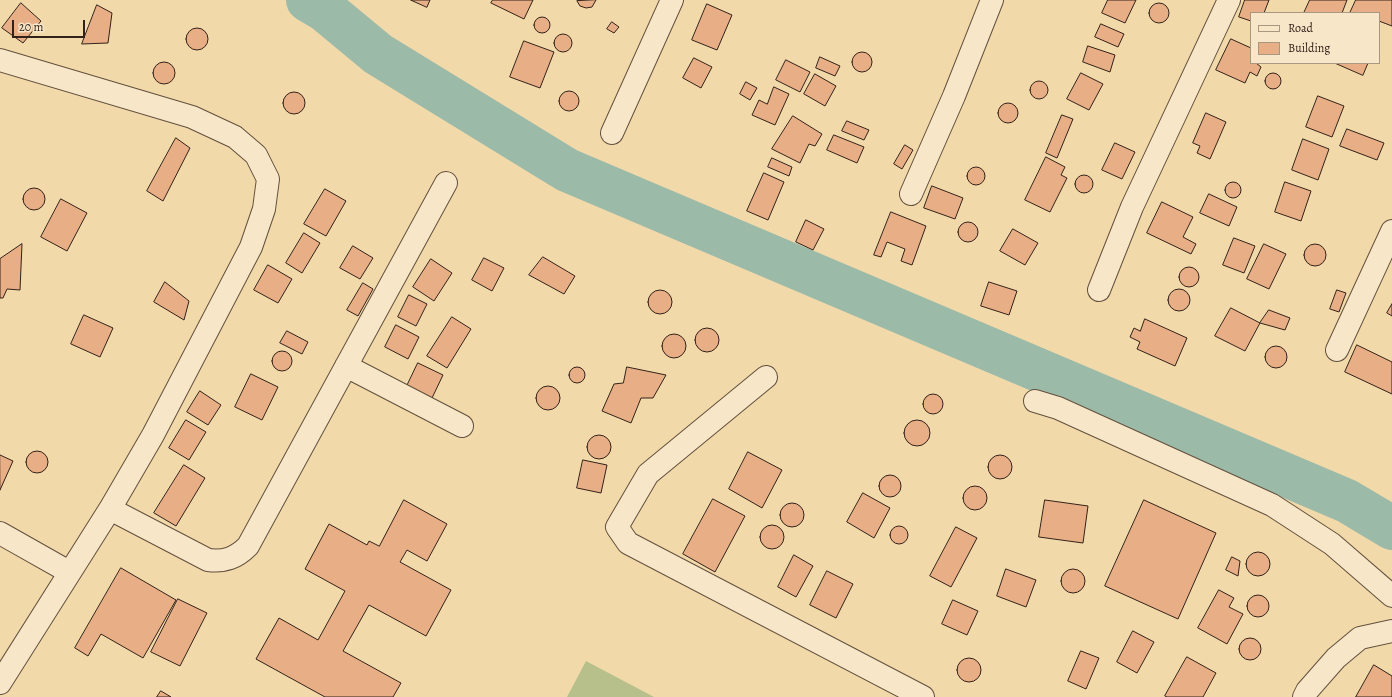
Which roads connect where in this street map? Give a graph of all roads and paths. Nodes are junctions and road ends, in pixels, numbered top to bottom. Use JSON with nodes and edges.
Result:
{"nodes":[{"id":1,"x":672,"y":0,"type":"edge"},
{"id":2,"x":992,"y":0,"type":"edge"},
{"id":3,"x":1229,"y":0,"type":"edge"},
{"id":4,"x":0,"y":60,"type":"edge"},
{"id":5,"x":612,"y":133,"type":"dead end"},
{"id":6,"x":446,"y":182,"type":"dead end"},
{"id":7,"x":911,"y":194,"type":"dead end"},
{"id":8,"x":1392,"y":231,"type":"edge"},
{"id":9,"x":1099,"y":290,"type":"dead end"},
{"id":10,"x":1337,"y":350,"type":"dead end"},
{"id":11,"x":346,"y":366,"type":"junction"},
{"id":12,"x":766,"y":377,"type":"dead end"},
{"id":13,"x":1034,"y":402,"type":"dead end"},
{"id":14,"x":462,"y":426,"type":"dead end"},
{"id":15,"x":110,"y":509,"type":"junction"},
{"id":16,"x":0,"y":533,"type":"edge"},
{"id":17,"x":69,"y":572,"type":"junction"},
{"id":18,"x":1392,"y":596,"type":"edge"},
{"id":19,"x":1392,"y":631,"type":"edge"},
{"id":20,"x":0,"y":683,"type":"edge"},
{"id":21,"x":923,"y":697,"type":"edge"},
{"id":22,"x":1304,"y":697,"type":"edge"}],
"edges":[{"from":1,"to":5,"type":"street"},
{"from":2,"to":7,"type":"street"},
{"from":3,"to":9,"type":"street"},
{"from":4,"to":15,"type":"street"},
{"from":6,"to":11,"type":"street"},
{"from":8,"to":10,"type":"street"},
{"from":11,"to":14,"type":"street"},
{"from":11,"to":15,"type":"street"},
{"from":12,"to":21,"type":"street"},
{"from":13,"to":18,"type":"street"},
{"from":15,"to":17,"type":"street"},
{"from":16,"to":17,"type":"street"},
{"from":17,"to":20,"type":"street"},
{"from":19,"to":22,"type":"street"}]}
